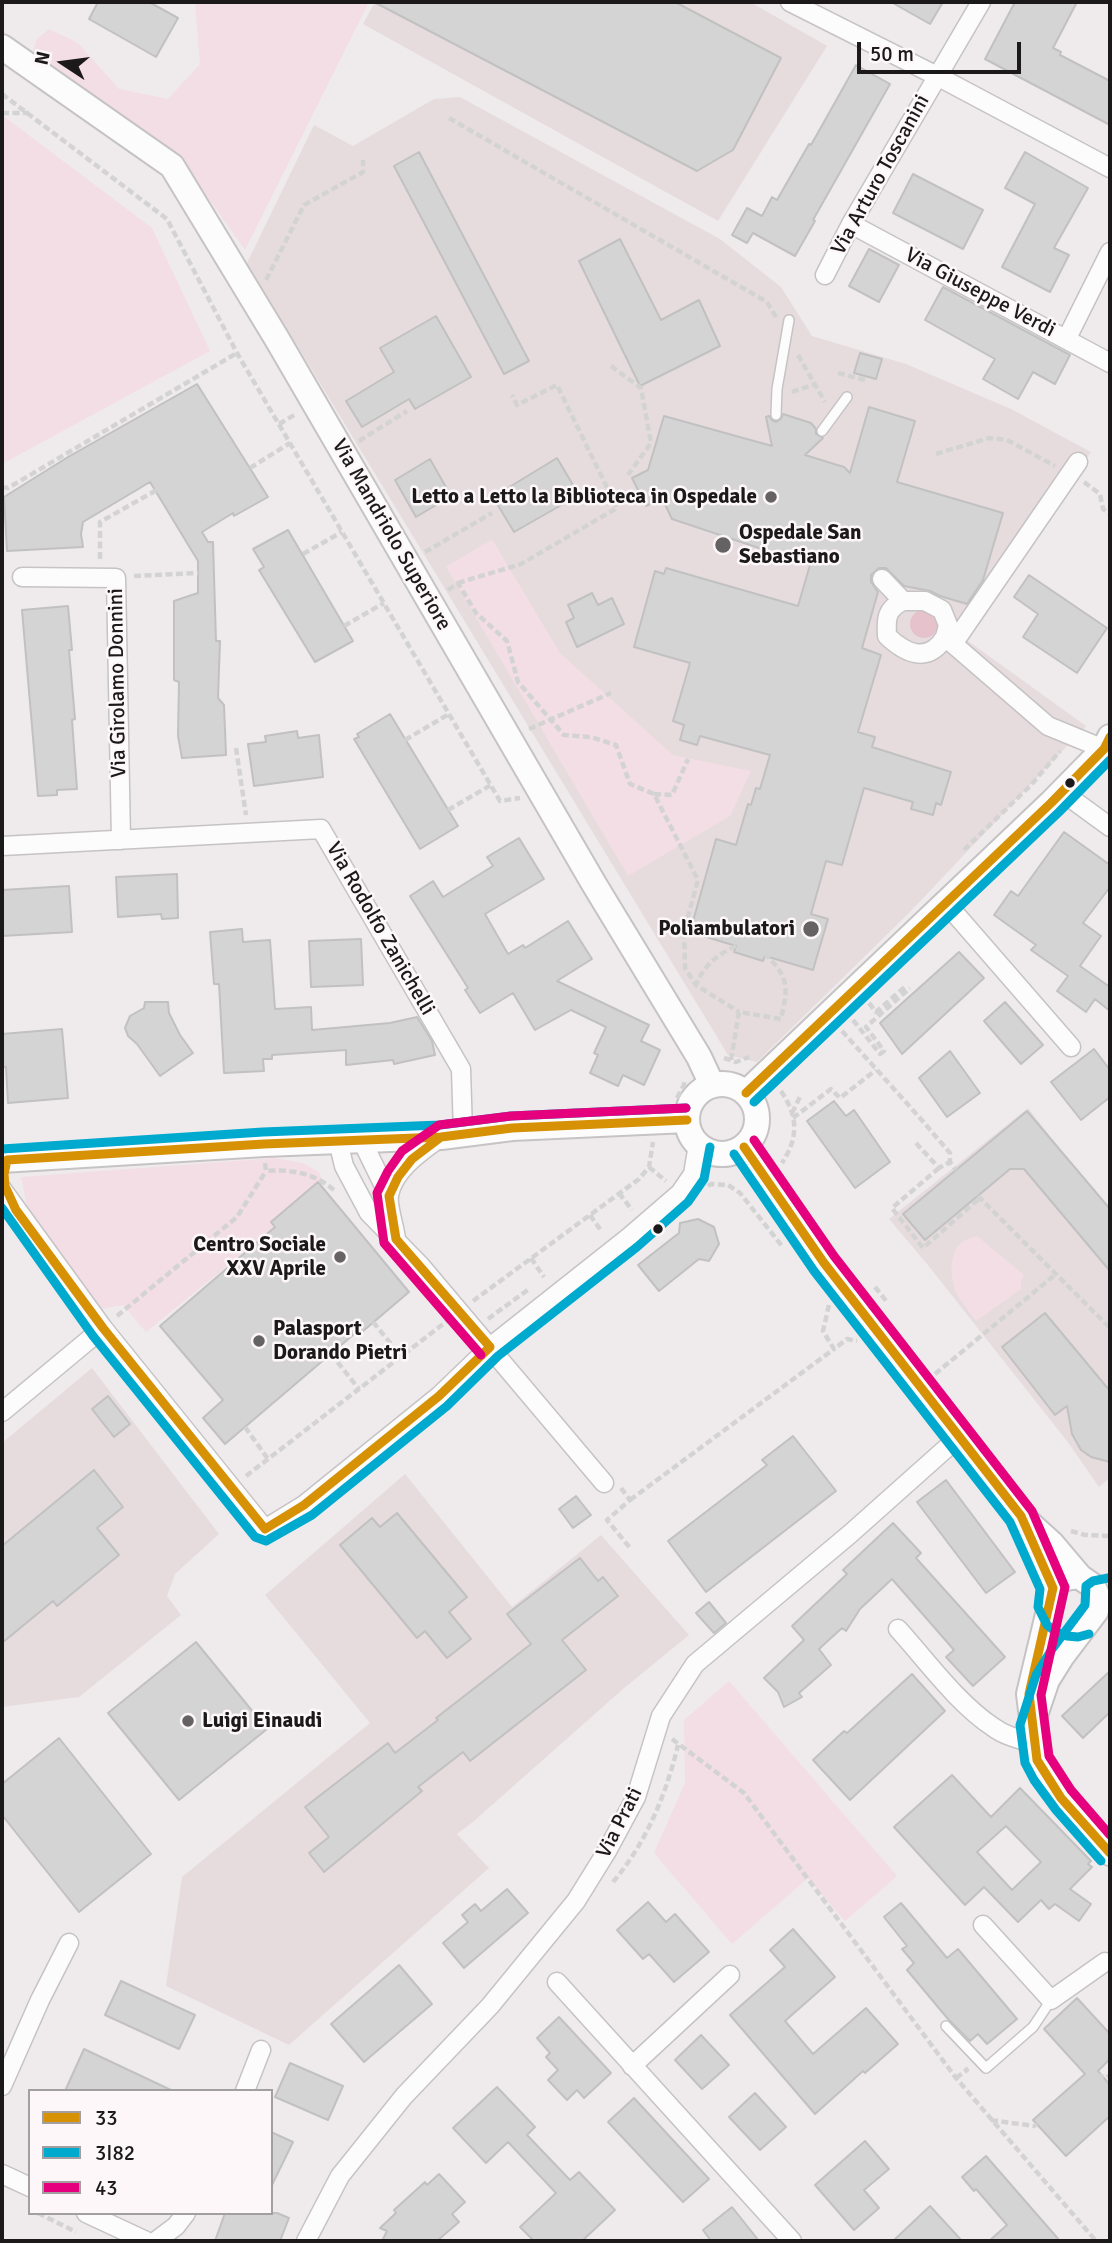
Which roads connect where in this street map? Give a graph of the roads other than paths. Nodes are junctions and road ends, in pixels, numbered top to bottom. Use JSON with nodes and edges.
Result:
{"nodes":[{"id":1,"x":790,"y":2,"type":"edge"},
{"id":2,"x":981,"y":2,"type":"edge"},
{"id":3,"x":2,"y":47,"type":"edge"},
{"id":4,"x":937,"y":76,"type":"junction"},
{"id":5,"x":1110,"y":169,"type":"edge"},
{"id":6,"x":851,"y":223,"type":"junction"},
{"id":7,"x":1110,"y":252,"type":"edge"},
{"id":8,"x":825,"y":275,"type":"dead end"},
{"id":9,"x":789,"y":320,"type":"dead end"},
{"id":10,"x":1069,"y":334,"type":"dead end"},
{"id":11,"x":1110,"y":363,"type":"edge"},
{"id":12,"x":847,"y":397,"type":"dead end"},
{"id":13,"x":776,"y":415,"type":"dead end"},
{"id":14,"x":822,"y":431,"type":"dead end"},
{"id":15,"x":1074,"y":468,"type":"road end"},
{"id":16,"x":22,"y":577,"type":"dead end"},
{"id":17,"x":882,"y":579,"type":"dead end"},
{"id":18,"x":903,"y":601,"type":"junction"},
{"id":19,"x":949,"y":641,"type":"junction"},
{"id":20,"x":1107,"y":743,"type":"edge"},
{"id":21,"x":1062,"y":792,"type":"junction"},
{"id":22,"x":1110,"y":827,"type":"edge"},
{"id":23,"x":121,"y":840,"type":"junction"},
{"id":24,"x":2,"y":846,"type":"edge"},
{"id":25,"x":945,"y":902,"type":"junction"},
{"id":26,"x":1071,"y":1047,"type":"dead end"},
{"id":27,"x":712,"y":1085,"type":"junction"},
{"id":28,"x":746,"y":1093,"type":"junction"},
{"id":29,"x":687,"y":1120,"type":"junction"},
{"id":30,"x":452,"y":1135,"type":"junction"},
{"id":31,"x":349,"y":1140,"type":"junction"},
{"id":32,"x":698,"y":1145,"type":"junction"},
{"id":33,"x":744,"y":1147,"type":"junction"},
{"id":34,"x":4,"y":1160,"type":"edge"},
{"id":35,"x":3,"y":1190,"type":"edge"},
{"id":36,"x":389,"y":1196,"type":"junction"},
{"id":37,"x":396,"y":1239,"type":"junction"},
{"id":38,"x":103,"y":1328,"type":"junction"},
{"id":39,"x":490,"y":1347,"type":"junction"},
{"id":40,"x":2,"y":1412,"type":"edge"},
{"id":41,"x":960,"y":1436,"type":"junction"},
{"id":42,"x":604,"y":1483,"type":"dead end"},
{"id":43,"x":1021,"y":1516,"type":"junction"},
{"id":44,"x":1096,"y":1586,"type":"edge"},
{"id":45,"x":1051,"y":1597,"type":"junction"},
{"id":46,"x":1086,"y":1622,"type":"junction"},
{"id":47,"x":898,"y":1629,"type":"dead end"},
{"id":48,"x":1033,"y":1733,"type":"junction"},
{"id":49,"x":1110,"y":1853,"type":"edge"},
{"id":50,"x":984,"y":1925,"type":"dead end"},
{"id":51,"x":69,"y":1943,"type":"dead end"},
{"id":52,"x":1109,"y":1963,"type":"edge"},
{"id":53,"x":730,"y":1975,"type":"dead end"},
{"id":54,"x":557,"y":1982,"type":"dead end"},
{"id":55,"x":1051,"y":2000,"type":"junction"},
{"id":56,"x":946,"y":2026,"type":"dead end"},
{"id":57,"x":261,"y":2050,"type":"dead end"},
{"id":58,"x":632,"y":2066,"type":"junction"},
{"id":59,"x":2,"y":2086,"type":"edge"},
{"id":60,"x":246,"y":2089,"type":"edge"},
{"id":61,"x":2,"y":2174,"type":"edge"},
{"id":62,"x":28,"y":2186,"type":"edge"},
{"id":63,"x":90,"y":2215,"type":"edge"},
{"id":64,"x":184,"y":2215,"type":"edge"},
{"id":65,"x":146,"y":2241,"type":"edge"},
{"id":66,"x":156,"y":2241,"type":"edge"},
{"id":67,"x":306,"y":2241,"type":"edge"},
{"id":68,"x":792,"y":2241,"type":"edge"}],
"edges":[{"from":1,"to":4,"type":"street","name":"Via Arturo Toscanini"},
{"from":2,"to":4,"type":"street","name":"Via Arturo Toscanini"},
{"from":3,"to":27,"type":"main road","name":"Via Mandriolo Superiore"},
{"from":4,"to":5,"type":"street","name":"Via Arturo Toscanini"},
{"from":4,"to":6,"type":"street","name":"Via Arturo Toscanini"},
{"from":6,"to":8,"type":"street","name":"Via Arturo Toscanini"},
{"from":6,"to":11,"type":"street","name":"Via Giuseppe Verdi"},
{"from":7,"to":10,"type":"street"},
{"from":9,"to":13,"type":"lane"},
{"from":12,"to":14,"type":"lane"},
{"from":15,"to":19,"type":"street"},
{"from":16,"to":23,"type":"street","name":"Via Girolamo Donnini"},
{"from":17,"to":18,"type":"street"},
{"from":18,"to":19,"type":"street"},
{"from":18,"to":19,"type":"street"},
{"from":19,"to":20,"type":"street"},
{"from":20,"to":21,"type":"main road"},
{"from":21,"to":22,"type":"street"},
{"from":21,"to":25,"type":"main road"},
{"from":23,"to":24,"type":"street","name":"Via Rodolfo Zanichelli"},
{"from":23,"to":30,"type":"street","name":"Via Rodolfo Zanichelli"},
{"from":25,"to":26,"type":"street"},
{"from":25,"to":28,"type":"main road"},
{"from":27,"to":28,"type":"main road"},
{"from":27,"to":29,"type":"main road"},
{"from":28,"to":33,"type":"main road"},
{"from":29,"to":30,"type":"main road"},
{"from":29,"to":32,"type":"main road"},
{"from":30,"to":31,"type":"main road"},
{"from":30,"to":36,"type":"street"},
{"from":31,"to":34,"type":"main road"},
{"from":31,"to":36,"type":"street"},
{"from":31,"to":37,"type":"street"},
{"from":32,"to":33,"type":"main road"},
{"from":32,"to":39,"type":"street"},
{"from":33,"to":41,"type":"main road"},
{"from":34,"to":35,"type":"street"},
{"from":35,"to":38,"type":"street"},
{"from":36,"to":37,"type":"street"},
{"from":37,"to":39,"type":"street"},
{"from":38,"to":39,"type":"street"},
{"from":38,"to":40,"type":"street"},
{"from":39,"to":42,"type":"street"},
{"from":41,"to":43,"type":"main road"},
{"from":41,"to":67,"type":"street","name":"Via Prati"},
{"from":43,"to":44,"type":"main road"},
{"from":43,"to":45,"type":"main road"},
{"from":44,"to":45,"type":"main road"},
{"from":44,"to":46,"type":"main road"},
{"from":45,"to":46,"type":"main road"},
{"from":45,"to":48,"type":"main road"},
{"from":46,"to":48,"type":"main road"},
{"from":47,"to":48,"type":"street"},
{"from":48,"to":49,"type":"main road"},
{"from":50,"to":55,"type":"street"},
{"from":51,"to":59,"type":"street"},
{"from":52,"to":55,"type":"street"},
{"from":53,"to":58,"type":"street"},
{"from":54,"to":58,"type":"street"},
{"from":55,"to":56,"type":"lane"},
{"from":57,"to":60,"type":"street"},
{"from":58,"to":68,"type":"street"},
{"from":61,"to":62,"type":"street"},
{"from":63,"to":65,"type":"street"},
{"from":64,"to":66,"type":"street"}]}
